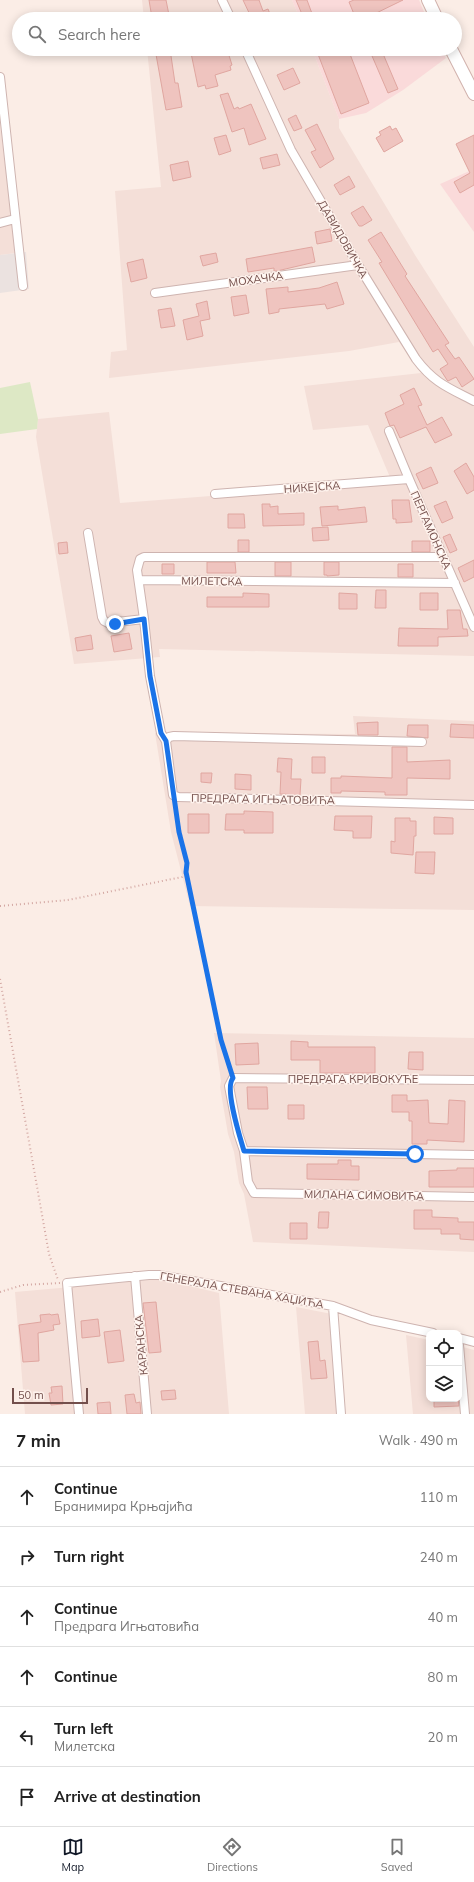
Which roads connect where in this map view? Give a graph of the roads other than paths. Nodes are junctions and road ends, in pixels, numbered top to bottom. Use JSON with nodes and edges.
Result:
{"nodes":[{"id":1,"x":222,"y":0,"type":"edge"},
{"id":2,"x":428,"y":0,"type":"edge"},
{"id":3,"x":228,"y":12,"type":"edge"},
{"id":4,"x":434,"y":12,"type":"edge"},
{"id":5,"x":248,"y":56,"type":"edge"},
{"id":6,"x":455,"y":56,"type":"edge"},
{"id":7,"x":0,"y":77,"type":"edge"},
{"id":8,"x":474,"y":94,"type":"edge"},
{"id":9,"x":15,"y":219,"type":"junction"},
{"id":10,"x":0,"y":223,"type":"edge"},
{"id":11,"x":358,"y":265,"type":"junction"},
{"id":12,"x":23,"y":286,"type":"dead end"},
{"id":13,"x":155,"y":292,"type":"dead end"},
{"id":14,"x":474,"y":401,"type":"edge"},
{"id":15,"x":390,"y":431,"type":"dead end"},
{"id":16,"x":409,"y":480,"type":"junction"},
{"id":17,"x":215,"y":494,"type":"dead end"},
{"id":18,"x":88,"y":533,"type":"dead end"},
{"id":19,"x":443,"y":557,"type":"junction"},
{"id":20,"x":139,"y":580,"type":"junction"},
{"id":21,"x":455,"y":583,"type":"junction"},
{"id":22,"x":144,"y":619,"type":"junction"},
{"id":23,"x":474,"y":627,"type":"edge"},
{"id":24,"x":166,"y":741,"type":"junction"},
{"id":25,"x":422,"y":742,"type":"dead end"},
{"id":26,"x":474,"y":805,"type":"edge"},
{"id":27,"x":474,"y":1080,"type":"edge"},
{"id":28,"x":244,"y":1151,"type":"junction"},
{"id":29,"x":474,"y":1155,"type":"edge"},
{"id":30,"x":474,"y":1197,"type":"edge"},
{"id":31,"x":135,"y":1276,"type":"junction"},
{"id":32,"x":333,"y":1306,"type":"junction"},
{"id":33,"x":426,"y":1332,"type":"edge"},
{"id":34,"x":462,"y":1339,"type":"edge"},
{"id":35,"x":474,"y":1342,"type":"edge"},
{"id":36,"x":461,"y":1366,"type":"edge"},
{"id":37,"x":79,"y":1414,"type":"edge"},
{"id":38,"x":147,"y":1414,"type":"edge"},
{"id":39,"x":341,"y":1414,"type":"edge"},
{"id":40,"x":465,"y":1414,"type":"edge"}],
"edges":[{"from":1,"to":3,"type":"street"},
{"from":2,"to":4,"type":"street"},
{"from":5,"to":11,"type":"street","name":"ДАВИДОВИЧКА"},
{"from":6,"to":8,"type":"street"},
{"from":7,"to":9,"type":"street"},
{"from":9,"to":10,"type":"street"},
{"from":9,"to":12,"type":"street"},
{"from":11,"to":13,"type":"street","name":"МОХАЧКА"},
{"from":11,"to":14,"type":"street","name":"ДАВИДОВИЧКА"},
{"from":15,"to":16,"type":"street","name":"ПЕРГАМОНСКА"},
{"from":16,"to":17,"type":"street","name":"НИКЕЈСКА"},
{"from":16,"to":19,"type":"street","name":"ПЕРГАМОНСКА"},
{"from":18,"to":22,"type":"street"},
{"from":19,"to":20,"type":"street"},
{"from":19,"to":21,"type":"street","name":"ПЕРГАМОНСКА"},
{"from":20,"to":21,"type":"street","name":"МИЛЕТСКА"},
{"from":20,"to":22,"type":"street"},
{"from":21,"to":23,"type":"street","name":"ПЕРГАМОНСКА"},
{"from":22,"to":24,"type":"street"},
{"from":24,"to":25,"type":"street"},
{"from":24,"to":26,"type":"street","name":"ПРЕДРАГА ИГЊАТОВИЋА"},
{"from":27,"to":28,"type":"street","name":"ПРЕДРАГА КРИВОКУЋЕ"},
{"from":28,"to":29,"type":"street"},
{"from":28,"to":30,"type":"street","name":"МИЛАНА СИМОВИЋА"},
{"from":31,"to":32,"type":"street","name":"ГЕНЕРАЛА СТЕВАНА ХАЏИЋА"},
{"from":31,"to":37,"type":"street","name":"ГЕНЕРАЛА СТЕВАНА ХАЏИЋА"},
{"from":31,"to":38,"type":"street","name":"КАРАНСКА"},
{"from":32,"to":33,"type":"street","name":"ГЕНЕРАЛА СТЕВАНА ХАЏИЋА"},
{"from":32,"to":39,"type":"street"},
{"from":34,"to":35,"type":"street"},
{"from":36,"to":40,"type":"street"}]}
